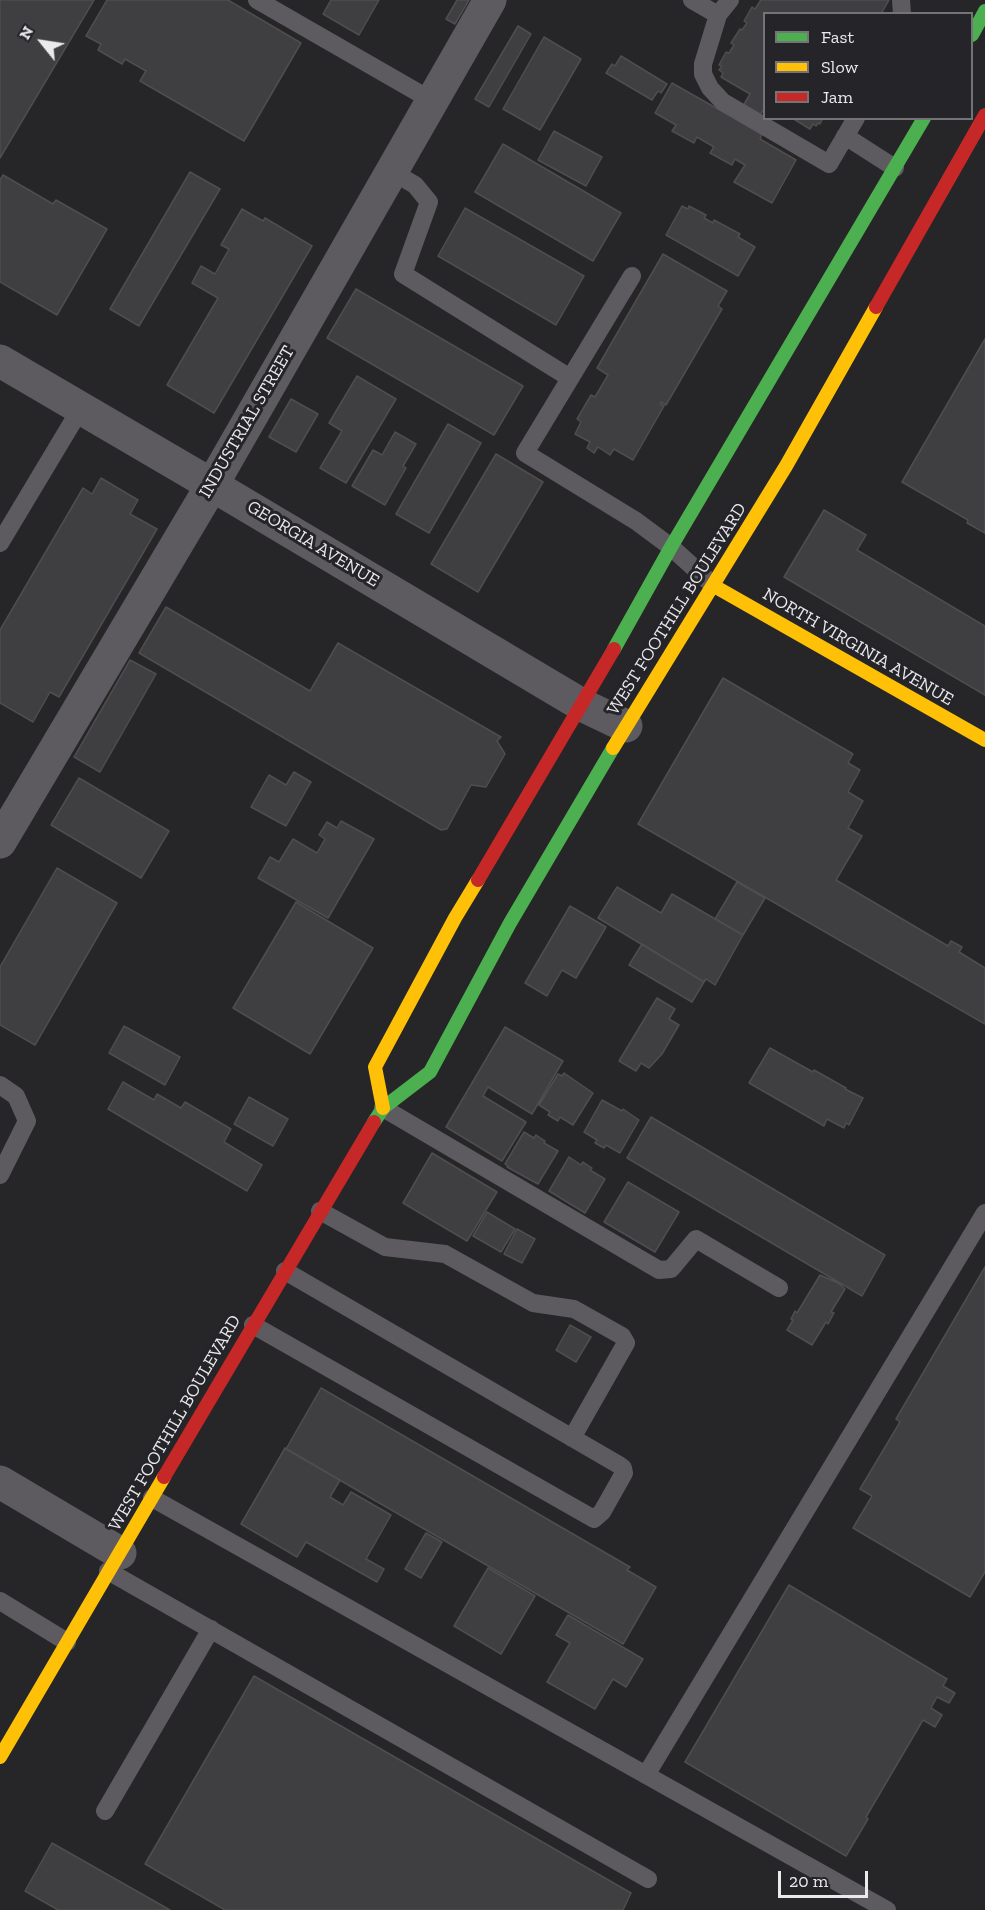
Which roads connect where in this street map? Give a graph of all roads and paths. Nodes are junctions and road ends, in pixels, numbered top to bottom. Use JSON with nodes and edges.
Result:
{"nodes":[{"id":1,"x":257,"y":0,"type":"edge"},
{"id":2,"x":490,"y":0,"type":"edge"},
{"id":3,"x":692,"y":0,"type":"edge"},
{"id":4,"x":730,"y":0,"type":"edge"},
{"id":5,"x":985,"y":11,"type":"edge"},
{"id":6,"x":718,"y":15,"type":"junction"},
{"id":7,"x":973,"y":33,"type":"edge"},
{"id":8,"x":431,"y":100,"type":"junction"},
{"id":9,"x":985,"y":115,"type":"edge"},
{"id":10,"x":855,"y":120,"type":"edge"},
{"id":11,"x":923,"y":120,"type":"edge"},
{"id":12,"x":845,"y":136,"type":"junction"},
{"id":13,"x":895,"y":168,"type":"junction"},
{"id":14,"x":391,"y":171,"type":"junction"},
{"id":15,"x":632,"y":276,"type":"dead end"},
{"id":16,"x":0,"y":361,"type":"edge"},
{"id":17,"x":570,"y":378,"type":"junction"},
{"id":18,"x":81,"y":408,"type":"junction"},
{"id":19,"x":212,"y":484,"type":"junction"},
{"id":20,"x":0,"y":543,"type":"edge"},
{"id":21,"x":671,"y":547,"type":"junction"},
{"id":22,"x":714,"y":586,"type":"junction"},
{"id":23,"x":582,"y":705,"type":"junction"},
{"id":24,"x":626,"y":726,"type":"junction"},
{"id":25,"x":985,"y":740,"type":"edge"},
{"id":26,"x":0,"y":842,"type":"edge"},
{"id":27,"x":0,"y":1085,"type":"edge"},
{"id":28,"x":383,"y":1108,"type":"junction"},
{"id":29,"x":0,"y":1175,"type":"edge"},
{"id":30,"x":320,"y":1211,"type":"junction"},
{"id":31,"x":985,"y":1213,"type":"edge"},
{"id":32,"x":285,"y":1270,"type":"junction"},
{"id":33,"x":779,"y":1288,"type":"dead end"},
{"id":34,"x":253,"y":1325,"type":"junction"},
{"id":35,"x":572,"y":1438,"type":"junction"},
{"id":36,"x":0,"y":1482,"type":"edge"},
{"id":37,"x":152,"y":1498,"type":"junction"},
{"id":38,"x":114,"y":1562,"type":"junction"},
{"id":39,"x":0,"y":1601,"type":"edge"},
{"id":40,"x":211,"y":1629,"type":"junction"},
{"id":41,"x":67,"y":1642,"type":"junction"},
{"id":42,"x":0,"y":1757,"type":"edge"},
{"id":43,"x":646,"y":1775,"type":"junction"},
{"id":44,"x":105,"y":1811,"type":"dead end"},
{"id":45,"x":648,"y":1879,"type":"dead end"},
{"id":46,"x":887,"y":1910,"type":"edge"}],
"edges":[{"from":1,"to":8,"type":"lane"},
{"from":2,"to":8,"type":"street","name":"INDUSTRIAL STREET"},
{"from":3,"to":6,"type":"lane"},
{"from":4,"to":6,"type":"lane"},
{"from":5,"to":7,"type":"main road"},
{"from":6,"to":12,"type":"lane"},
{"from":8,"to":14,"type":"street","name":"INDUSTRIAL STREET"},
{"from":9,"to":22,"type":"main road","name":"WEST FOOTHILL BOULEVARD"},
{"from":10,"to":12,"type":"lane"},
{"from":11,"to":13,"type":"main road","name":"WEST FOOTHILL BOULEVARD"},
{"from":12,"to":13,"type":"lane"},
{"from":13,"to":21,"type":"main road","name":"WEST FOOTHILL BOULEVARD"},
{"from":14,"to":17,"type":"lane"},
{"from":14,"to":19,"type":"street","name":"INDUSTRIAL STREET"},
{"from":15,"to":17,"type":"lane"},
{"from":16,"to":18,"type":"street","name":"GEORGIA AVENUE"},
{"from":17,"to":21,"type":"lane"},
{"from":18,"to":19,"type":"street","name":"GEORGIA AVENUE"},
{"from":18,"to":20,"type":"lane"},
{"from":19,"to":23,"type":"street","name":"GEORGIA AVENUE"},
{"from":19,"to":26,"type":"street","name":"INDUSTRIAL STREET"},
{"from":21,"to":22,"type":"lane"},
{"from":21,"to":23,"type":"main road","name":"WEST FOOTHILL BOULEVARD"},
{"from":22,"to":24,"type":"main road","name":"WEST FOOTHILL BOULEVARD"},
{"from":22,"to":25,"type":"main road","name":"NORTH VIRGINIA AVENUE"},
{"from":23,"to":24,"type":"street","name":"GEORGIA AVENUE"},
{"from":23,"to":28,"type":"main road","name":"WEST FOOTHILL BOULEVARD"},
{"from":24,"to":28,"type":"main road","name":"WEST FOOTHILL BOULEVARD"},
{"from":27,"to":29,"type":"lane"},
{"from":28,"to":30,"type":"main road","name":"WEST FOOTHILL BOULEVARD"},
{"from":28,"to":33,"type":"lane"},
{"from":30,"to":32,"type":"main road","name":"WEST FOOTHILL BOULEVARD"},
{"from":30,"to":35,"type":"lane"},
{"from":31,"to":43,"type":"lane"},
{"from":32,"to":34,"type":"main road","name":"WEST FOOTHILL BOULEVARD"},
{"from":32,"to":35,"type":"lane"},
{"from":34,"to":35,"type":"lane"},
{"from":34,"to":37,"type":"main road","name":"WEST FOOTHILL BOULEVARD"},
{"from":36,"to":38,"type":"street"},
{"from":37,"to":38,"type":"main road","name":"WEST FOOTHILL BOULEVARD"},
{"from":37,"to":43,"type":"lane"},
{"from":38,"to":40,"type":"lane"},
{"from":38,"to":41,"type":"main road","name":"WEST FOOTHILL BOULEVARD"},
{"from":39,"to":41,"type":"lane"},
{"from":40,"to":44,"type":"lane"},
{"from":40,"to":45,"type":"lane"},
{"from":41,"to":42,"type":"main road","name":"WEST FOOTHILL BOULEVARD"},
{"from":43,"to":46,"type":"lane"}]}
